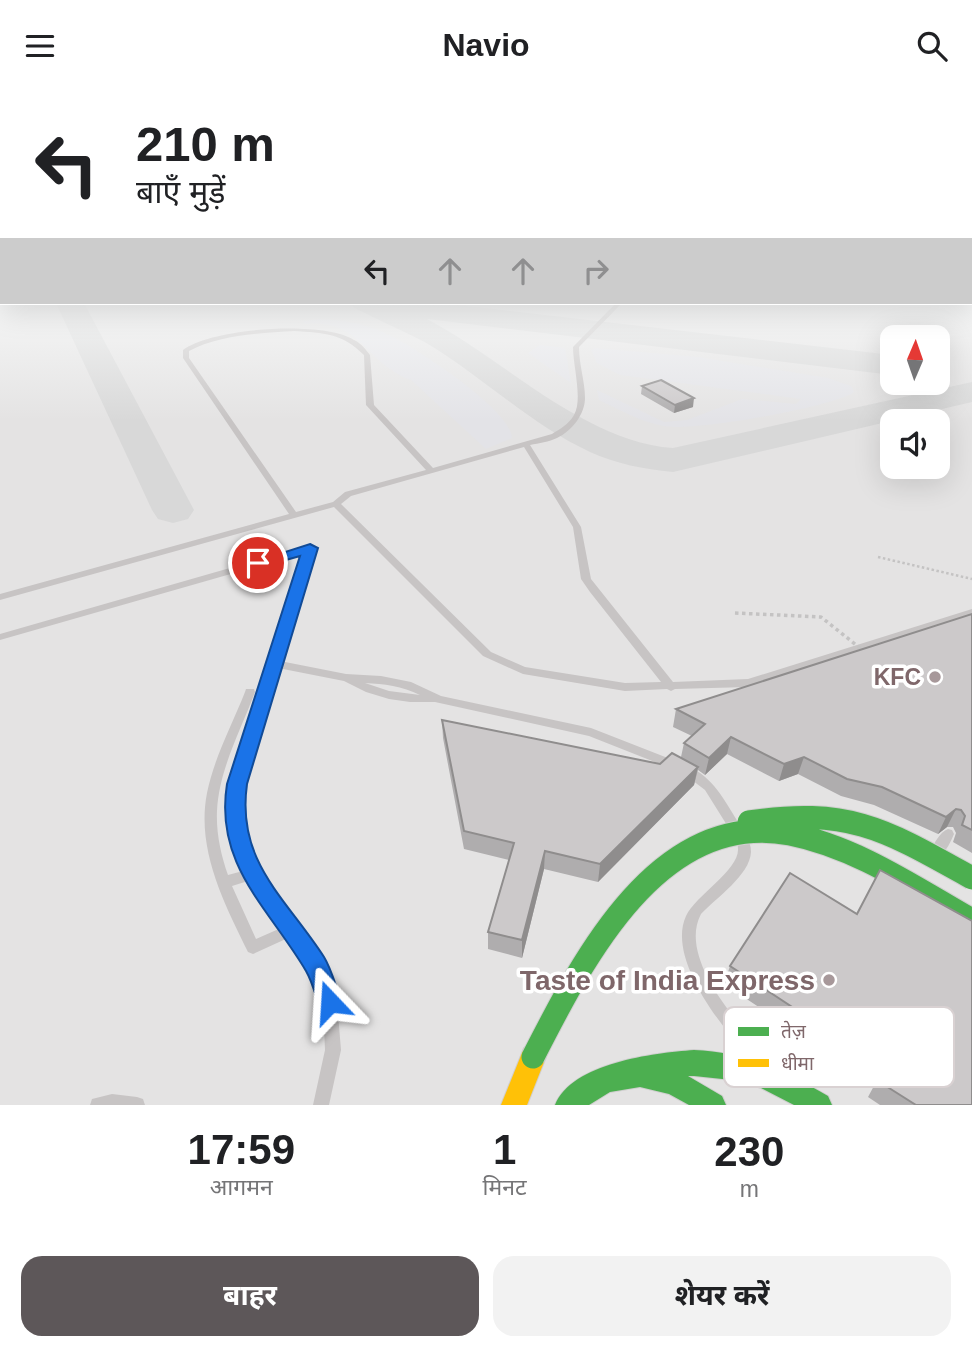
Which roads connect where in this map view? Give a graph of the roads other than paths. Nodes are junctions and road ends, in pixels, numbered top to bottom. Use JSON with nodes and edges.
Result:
{"nodes":[{"id":1,"x":596,"y":326,"type":"edge"},
{"id":2,"x":526,"y":445,"type":"junction"},
{"id":3,"x":432,"y":471,"type":"junction"},
{"id":4,"x":336,"y":504,"type":"junction"},
{"id":5,"x":294,"y":516,"type":"junction"},
{"id":6,"x":0,"y":597,"type":"edge"},
{"id":7,"x":972,"y":612,"type":"edge"},
{"id":8,"x":0,"y":637,"type":"edge"},
{"id":9,"x":273,"y":663,"type":"junction"},
{"id":10,"x":671,"y":687,"type":"junction"},
{"id":11,"x":250,"y":692,"type":"dead end"},
{"id":12,"x":948,"y":834,"type":"edge"},
{"id":13,"x":712,"y":838,"type":"junction"},
{"id":14,"x":933,"y":857,"type":"junction"},
{"id":15,"x":251,"y":874,"type":"junction"},
{"id":16,"x":972,"y":878,"type":"edge"},
{"id":17,"x":225,"y":882,"type":"junction"},
{"id":18,"x":972,"y":920,"type":"edge"},
{"id":19,"x":291,"y":930,"type":"junction"},
{"id":20,"x":724,"y":1012,"type":"edge"},
{"id":21,"x":724,"y":1063,"type":"edge"},
{"id":22,"x":609,"y":1076,"type":"junction"},
{"id":23,"x":793,"y":1087,"type":"edge"},
{"id":24,"x":98,"y":1105,"type":"edge"},
{"id":25,"x":137,"y":1105,"type":"edge"},
{"id":26,"x":320,"y":1105,"type":"edge"},
{"id":27,"x":514,"y":1105,"type":"edge"},
{"id":28,"x":568,"y":1105,"type":"edge"},
{"id":29,"x":713,"y":1105,"type":"edge"},
{"id":30,"x":819,"y":1105,"type":"edge"}],
"edges":[{"from":1,"to":2,"type":"lane"},
{"from":2,"to":3,"type":"lane"},
{"from":2,"to":10,"type":"lane"},
{"from":3,"to":4,"type":"lane"},
{"from":3,"to":5,"type":"lane"},
{"from":4,"to":5,"type":"lane"},
{"from":4,"to":10,"type":"lane"},
{"from":5,"to":6,"type":"lane"},
{"from":7,"to":10,"type":"lane"},
{"from":8,"to":9,"type":"lane"},
{"from":9,"to":15,"type":"lane"},
{"from":9,"to":20,"type":"lane"},
{"from":11,"to":17,"type":"lane"},
{"from":12,"to":14,"type":"lane"},
{"from":13,"to":14,"type":"main road","bridge":true},
{"from":13,"to":18,"type":"main road","bridge":true},
{"from":13,"to":27,"type":"main road","bridge":true},
{"from":14,"to":16,"type":"main road","bridge":true},
{"from":15,"to":17,"type":"lane"},
{"from":15,"to":19,"type":"lane"},
{"from":17,"to":19,"type":"lane"},
{"from":19,"to":26,"type":"lane"},
{"from":21,"to":22,"type":"main road"},
{"from":22,"to":28,"type":"main road"},
{"from":22,"to":29,"type":"main road"},
{"from":23,"to":30,"type":"main road"},
{"from":24,"to":25,"type":"lane"}]}
